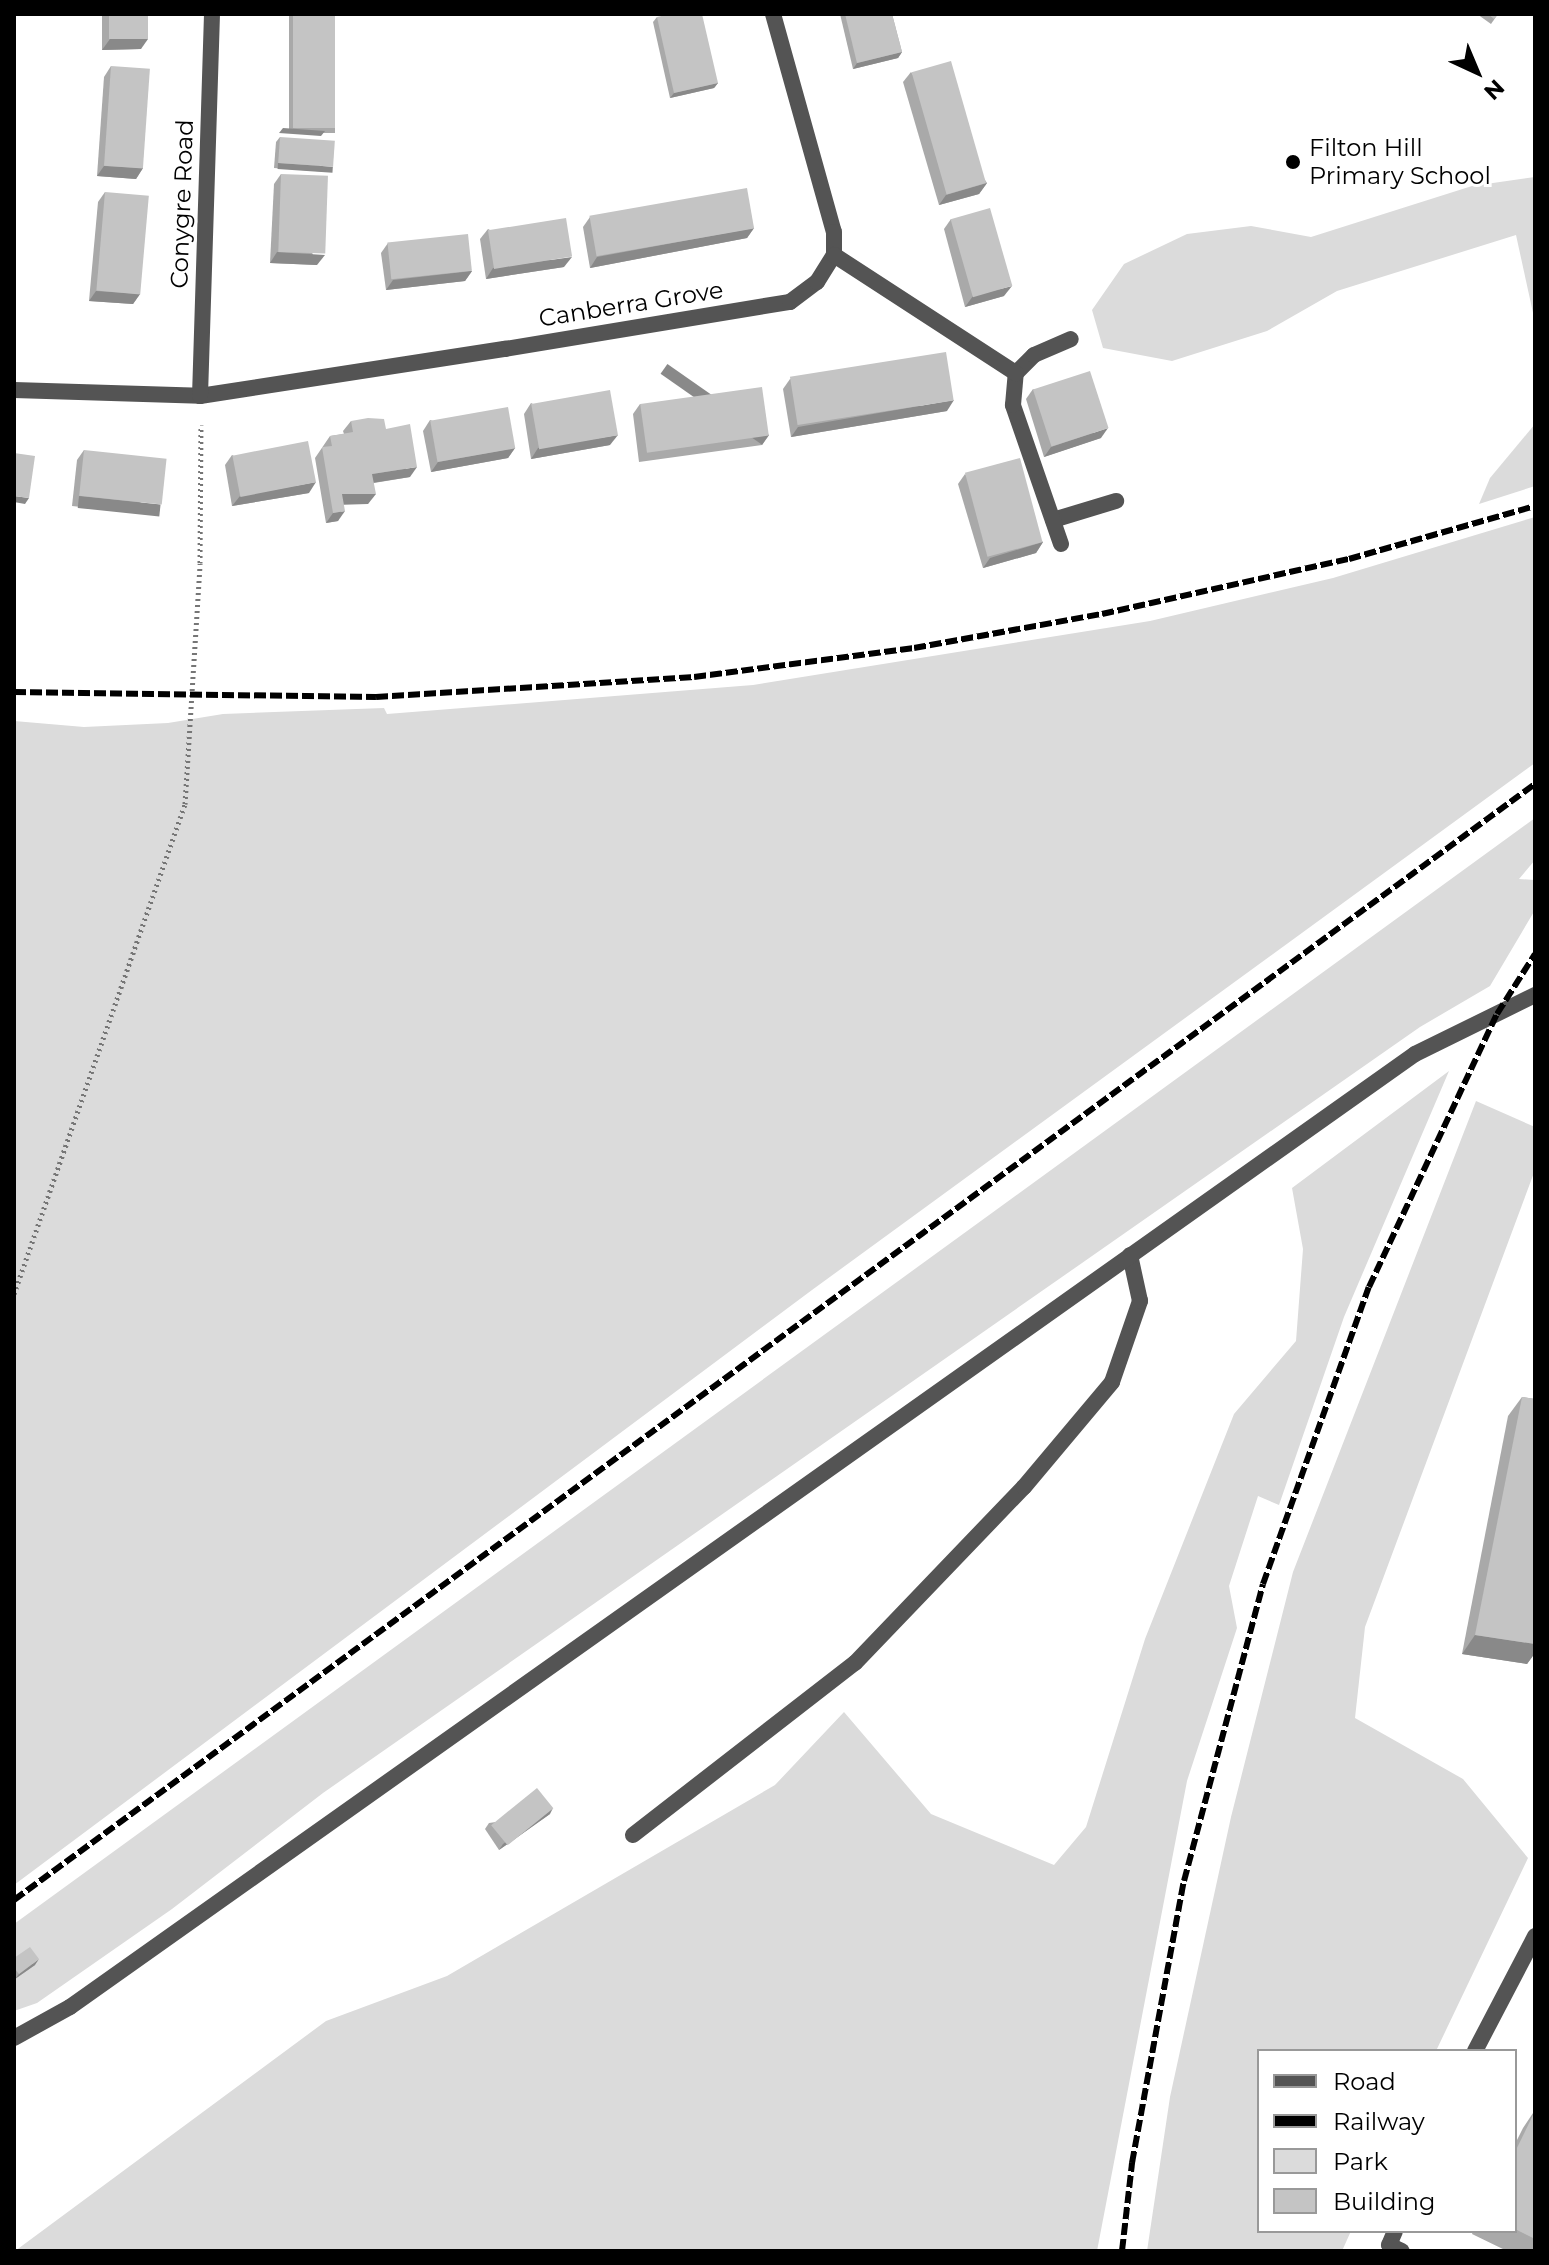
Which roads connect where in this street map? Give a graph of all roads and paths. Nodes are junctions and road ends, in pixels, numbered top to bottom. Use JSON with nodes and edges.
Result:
{"nodes":[{"id":1,"x":212,"y":14,"type":"edge"},
{"id":2,"x":773,"y":14,"type":"edge"},
{"id":3,"x":834,"y":255,"type":"junction"},
{"id":4,"x":1071,"y":339,"type":"dead end"},
{"id":5,"x":1016,"y":373,"type":"junction"},
{"id":6,"x":14,"y":390,"type":"edge"},
{"id":7,"x":200,"y":396,"type":"junction"},
{"id":8,"x":1116,"y":501,"type":"dead end"},
{"id":9,"x":1053,"y":520,"type":"junction"},
{"id":10,"x":1061,"y":544,"type":"dead end"},
{"id":11,"x":1535,"y":995,"type":"edge"},
{"id":12,"x":1130,"y":1255,"type":"junction"},
{"id":13,"x":14,"y":1294,"type":"edge"},
{"id":14,"x":633,"y":1835,"type":"dead end"},
{"id":15,"x":1535,"y":1936,"type":"edge"},
{"id":16,"x":14,"y":2038,"type":"edge"},
{"id":17,"x":1476,"y":2049,"type":"edge"},
{"id":18,"x":1394,"y":2233,"type":"edge"},
{"id":19,"x":1402,"y":2251,"type":"edge"}],
"edges":[{"from":1,"to":7,"type":"street","name":"Conygre Road"},
{"from":2,"to":3,"type":"street"},
{"from":3,"to":5,"type":"street"},
{"from":3,"to":7,"type":"street","name":"Canberra Grove"},
{"from":4,"to":5,"type":"street"},
{"from":5,"to":9,"type":"street"},
{"from":6,"to":7,"type":"street","name":"Canberra Grove"},
{"from":7,"to":13,"type":"path"},
{"from":8,"to":9,"type":"street"},
{"from":9,"to":10,"type":"street"},
{"from":11,"to":12,"type":"street"},
{"from":12,"to":14,"type":"street"},
{"from":12,"to":16,"type":"street"},
{"from":15,"to":17,"type":"street"},
{"from":18,"to":19,"type":"street"}]}
